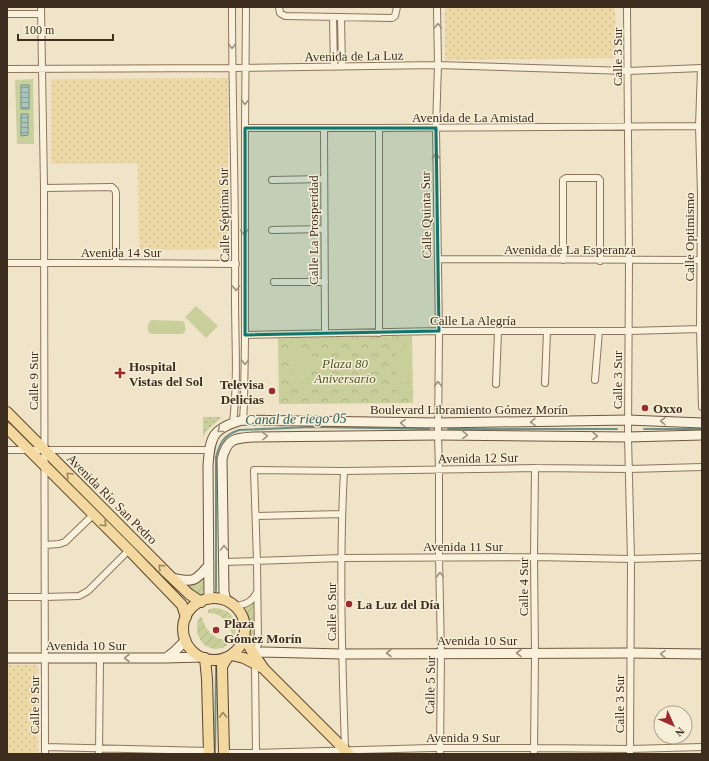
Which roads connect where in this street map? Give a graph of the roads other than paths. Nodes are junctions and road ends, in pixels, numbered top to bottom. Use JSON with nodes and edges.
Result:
{"nodes":[{"id":1,"x":232,"y":7,"type":"edge"},
{"id":2,"x":246,"y":7,"type":"edge"},
{"id":3,"x":279,"y":7,"type":"edge"},
{"id":4,"x":396,"y":7,"type":"edge"},
{"id":5,"x":438,"y":7,"type":"edge"},
{"id":6,"x":627,"y":7,"type":"edge"},
{"id":7,"x":41,"y":10,"type":"edge"},
{"id":8,"x":7,"y":14,"type":"edge"},
{"id":9,"x":333,"y":17,"type":"junction"},
{"id":10,"x":341,"y":17,"type":"junction"},
{"id":11,"x":438,"y":65,"type":"junction"},
{"id":12,"x":334,"y":67,"type":"junction"},
{"id":13,"x":342,"y":67,"type":"junction"},
{"id":14,"x":232,"y":68,"type":"junction"},
{"id":15,"x":246,"y":68,"type":"junction"},
{"id":16,"x":701,"y":68,"type":"edge"},
{"id":17,"x":7,"y":69,"type":"edge"},
{"id":18,"x":41,"y":69,"type":"junction"},
{"id":19,"x":628,"y":71,"type":"junction"},
{"id":20,"x":701,"y":126,"type":"edge"},
{"id":21,"x":628,"y":127,"type":"junction"},
{"id":22,"x":245,"y":128,"type":"junction"},
{"id":23,"x":324,"y":128,"type":"junction"},
{"id":24,"x":379,"y":128,"type":"junction"},
{"id":25,"x":436,"y":128,"type":"junction"},
{"id":26,"x":324,"y":179,"type":"junction"},
{"id":27,"x":272,"y":180,"type":"dead end"},
{"id":28,"x":44,"y":188,"type":"junction"},
{"id":29,"x":701,"y":195,"type":"edge"},
{"id":30,"x":324,"y":229,"type":"junction"},
{"id":31,"x":272,"y":230,"type":"dead end"},
{"id":32,"x":438,"y":259,"type":"junction"},
{"id":33,"x":563,"y":260,"type":"junction"},
{"id":34,"x":600,"y":260,"type":"junction"},
{"id":35,"x":701,"y":260,"type":"edge"},
{"id":36,"x":630,"y":261,"type":"junction"},
{"id":37,"x":7,"y":263,"type":"edge"},
{"id":38,"x":44,"y":263,"type":"junction"},
{"id":39,"x":116,"y":263,"type":"junction"},
{"id":40,"x":236,"y":264,"type":"junction"},
{"id":41,"x":274,"y":282,"type":"dead end"},
{"id":42,"x":325,"y":282,"type":"junction"},
{"id":43,"x":700,"y":329,"type":"junction"},
{"id":44,"x":439,"y":331,"type":"junction"},
{"id":45,"x":498,"y":331,"type":"junction"},
{"id":46,"x":547,"y":331,"type":"junction"},
{"id":47,"x":599,"y":331,"type":"junction"},
{"id":48,"x":629,"y":331,"type":"junction"},
{"id":49,"x":379,"y":332,"type":"junction"},
{"id":50,"x":325,"y":333,"type":"junction"},
{"id":51,"x":245,"y":335,"type":"junction"},
{"id":52,"x":595,"y":380,"type":"dead end"},
{"id":53,"x":545,"y":383,"type":"dead end"},
{"id":54,"x":496,"y":384,"type":"dead end"},
{"id":55,"x":702,"y":407,"type":"edge"},
{"id":56,"x":7,"y":412,"type":"edge"},
{"id":57,"x":243,"y":420,"type":"junction"},
{"id":58,"x":628,"y":420,"type":"junction"},
{"id":59,"x":233,"y":422,"type":"junction"},
{"id":60,"x":438,"y":423,"type":"junction"},
{"id":61,"x":702,"y":423,"type":"edge"},
{"id":62,"x":7,"y":428,"type":"edge"},
{"id":63,"x":438,"y":434,"type":"junction"},
{"id":64,"x":628,"y":436,"type":"junction"},
{"id":65,"x":702,"y":436,"type":"edge"},
{"id":66,"x":7,"y":450,"type":"edge"},
{"id":67,"x":29,"y":450,"type":"junction"},
{"id":68,"x":44,"y":450,"type":"junction"},
{"id":69,"x":209,"y":450,"type":"junction"},
{"id":70,"x":44,"y":466,"type":"junction"},
{"id":71,"x":702,"y":467,"type":"edge"},
{"id":72,"x":536,"y":468,"type":"junction"},
{"id":73,"x":629,"y":469,"type":"junction"},
{"id":74,"x":439,"y":470,"type":"junction"},
{"id":75,"x":344,"y":471,"type":"junction"},
{"id":76,"x":94,"y":514,"type":"junction"},
{"id":77,"x":342,"y":514,"type":"junction"},
{"id":78,"x":256,"y":516,"type":"junction"},
{"id":79,"x":45,"y":545,"type":"junction"},
{"id":80,"x":129,"y":550,"type":"junction"},
{"id":81,"x":439,"y":557,"type":"junction"},
{"id":82,"x":534,"y":557,"type":"junction"},
{"id":83,"x":342,"y":558,"type":"junction"},
{"id":84,"x":702,"y":558,"type":"edge"},
{"id":85,"x":631,"y":559,"type":"junction"},
{"id":86,"x":257,"y":561,"type":"junction"},
{"id":87,"x":224,"y":562,"type":"junction"},
{"id":88,"x":209,"y":565,"type":"junction"},
{"id":89,"x":173,"y":578,"type":"junction"},
{"id":90,"x":257,"y":591,"type":"junction"},
{"id":91,"x":7,"y":597,"type":"edge"},
{"id":92,"x":45,"y":597,"type":"junction"},
{"id":93,"x":205,"y":600,"type":"junction"},
{"id":94,"x":230,"y":603,"type":"junction"},
{"id":95,"x":186,"y":617,"type":"junction"},
{"id":96,"x":244,"y":637,"type":"junction"},
{"id":97,"x":186,"y":640,"type":"junction"},
{"id":98,"x":253,"y":653,"type":"junction"},
{"id":99,"x":441,"y":653,"type":"junction"},
{"id":100,"x":535,"y":653,"type":"junction"},
{"id":101,"x":630,"y":653,"type":"junction"},
{"id":102,"x":342,"y":654,"type":"junction"},
{"id":103,"x":702,"y":654,"type":"edge"},
{"id":104,"x":229,"y":656,"type":"junction"},
{"id":105,"x":7,"y":658,"type":"edge"},
{"id":106,"x":45,"y":658,"type":"junction"},
{"id":107,"x":100,"y":658,"type":"junction"},
{"id":108,"x":166,"y":658,"type":"junction"},
{"id":109,"x":203,"y":658,"type":"junction"},
{"id":110,"x":260,"y":667,"type":"junction"},
{"id":111,"x":702,"y":748,"type":"edge"},
{"id":112,"x":45,"y":751,"type":"edge"},
{"id":113,"x":99,"y":751,"type":"edge"},
{"id":114,"x":440,"y":751,"type":"edge"},
{"id":115,"x":534,"y":751,"type":"edge"},
{"id":116,"x":150,"y":752,"type":"edge"},
{"id":117,"x":630,"y":752,"type":"edge"},
{"id":118,"x":209,"y":753,"type":"edge"},
{"id":119,"x":224,"y":753,"type":"edge"},
{"id":120,"x":346,"y":753,"type":"edge"},
{"id":121,"x":256,"y":754,"type":"edge"}],
"edges":[{"from":1,"to":14,"type":"street","name":"Calle Séptima Sur","one_way":true},
{"from":2,"to":15,"type":"street","name":"Calle Séptima Sur"},
{"from":3,"to":9,"type":"street"},
{"from":4,"to":10,"type":"street"},
{"from":11,"to":5,"type":"street","name":"Calle Quinta Sur","one_way":true},
{"from":6,"to":19,"type":"street","name":"Calle 3 Sur"},
{"from":7,"to":8,"type":"street"},
{"from":7,"to":18,"type":"street","name":"Calle 9 Sur"},
{"from":9,"to":10,"type":"street"},
{"from":9,"to":12,"type":"street"},
{"from":10,"to":13,"type":"street"},
{"from":11,"to":13,"type":"street","name":"Avenida de La Luz"},
{"from":11,"to":19,"type":"street","name":"Avenida de La Luz"},
{"from":11,"to":25,"type":"street","name":"Calle Quinta Sur"},
{"from":12,"to":13,"type":"street","name":"Avenida de La Luz"},
{"from":12,"to":15,"type":"street","name":"Avenida de La Luz"},
{"from":14,"to":15,"type":"street","name":"Avenida de La Luz"},
{"from":14,"to":18,"type":"street","name":"Avenida de La Luz"},
{"from":14,"to":40,"type":"street","name":"Calle Séptima Sur"},
{"from":15,"to":22,"type":"street","name":"Calle Séptima Sur","one_way":true},
{"from":16,"to":19,"type":"street","name":"Avenida de La Luz"},
{"from":16,"to":20,"type":"street","name":"Calle Optimismo"},
{"from":17,"to":18,"type":"street","name":"Avenida de La Luz"},
{"from":18,"to":28,"type":"street","name":"Calle 9 Sur"},
{"from":19,"to":21,"type":"street","name":"Calle 3 Sur"},
{"from":20,"to":21,"type":"street","name":"Avenida de La Amistad"},
{"from":20,"to":29,"type":"street","name":"Calle Optimismo"},
{"from":21,"to":25,"type":"street","name":"Avenida de La Amistad"},
{"from":21,"to":36,"type":"street","name":"Calle 3 Sur"},
{"from":22,"to":23,"type":"street","name":"Avenida de La Amistad"},
{"from":22,"to":51,"type":"street","name":"Calle Séptima Sur","one_way":true},
{"from":23,"to":24,"type":"street","name":"Avenida de La Amistad"},
{"from":23,"to":26,"type":"street","name":"Calle La Prosperidad"},
{"from":24,"to":25,"type":"street","name":"Avenida de La Amistad"},
{"from":24,"to":49,"type":"street"},
{"from":32,"to":25,"type":"street","name":"Calle Quinta Sur","one_way":true},
{"from":26,"to":27,"type":"street"},
{"from":26,"to":30,"type":"street","name":"Calle La Prosperidad"},
{"from":28,"to":38,"type":"street","name":"Calle 9 Sur"},
{"from":28,"to":39,"type":"street"},
{"from":29,"to":35,"type":"street","name":"Calle Optimismo"},
{"from":30,"to":31,"type":"street"},
{"from":30,"to":42,"type":"street","name":"Calle La Prosperidad"},
{"from":32,"to":33,"type":"street","name":"Avenida de La Esperanza"},
{"from":32,"to":44,"type":"street","name":"Calle Quinta Sur"},
{"from":33,"to":34,"type":"street","name":"Avenida de La Esperanza"},
{"from":33,"to":34,"type":"street"},
{"from":34,"to":36,"type":"street","name":"Avenida de La Esperanza"},
{"from":35,"to":36,"type":"street","name":"Avenida de La Esperanza"},
{"from":35,"to":43,"type":"street","name":"Calle Optimismo"},
{"from":36,"to":48,"type":"street","name":"Calle 3 Sur"},
{"from":37,"to":38,"type":"street","name":"Avenida 14 Sur"},
{"from":38,"to":39,"type":"street","name":"Avenida 14 Sur"},
{"from":38,"to":68,"type":"street","name":"Calle 9 Sur"},
{"from":39,"to":40,"type":"street","name":"Avenida 14 Sur"},
{"from":40,"to":59,"type":"street","name":"Calle Séptima Sur","one_way":true},
{"from":41,"to":42,"type":"street"},
{"from":42,"to":50,"type":"street","name":"Calle La Prosperidad"},
{"from":43,"to":48,"type":"street","name":"Calle La Alegría"},
{"from":43,"to":55,"type":"street","name":"Calle Optimismo"},
{"from":44,"to":45,"type":"street","name":"Calle La Alegría"},
{"from":44,"to":49,"type":"street","name":"Calle La Alegría"},
{"from":60,"to":44,"type":"street","name":"Calle Quinta Sur","one_way":true},
{"from":45,"to":46,"type":"street","name":"Calle La Alegría"},
{"from":45,"to":54,"type":"street"},
{"from":46,"to":47,"type":"street","name":"Calle La Alegría"},
{"from":46,"to":53,"type":"street"},
{"from":47,"to":48,"type":"street","name":"Calle La Alegría"},
{"from":47,"to":52,"type":"street"},
{"from":48,"to":58,"type":"street","name":"Calle 3 Sur"},
{"from":49,"to":50,"type":"street","name":"Calle La Alegría"},
{"from":50,"to":51,"type":"street","name":"Calle La Alegría"},
{"from":51,"to":57,"type":"street","name":"Calle Séptima Sur","one_way":true},
{"from":56,"to":68,"type":"main road","name":"Avenida Río San Pedro"},
{"from":57,"to":59,"type":"main road","name":"Boulevard Libramiento Gómez Morín"},
{"from":60,"to":57,"type":"main road","name":"Boulevard Libramiento Gómez Morín","one_way":true},
{"from":58,"to":60,"type":"main road","name":"Boulevard Libramiento Gómez Morín","one_way":true},
{"from":61,"to":58,"type":"main road","name":"Boulevard Libramiento Gómez Morín","one_way":true},
{"from":58,"to":64,"type":"street","name":"Calle 3 Sur"},
{"from":59,"to":69,"type":"main road","name":"Boulevard Libramiento Gómez Morín","one_way":true},
{"from":60,"to":63,"type":"street","name":"Calle 5 Sur"},
{"from":62,"to":67,"type":"main road","name":"Avenida Río San Pedro"},
{"from":63,"to":64,"type":"main road","name":"Boulevard Libramiento Gómez Morín","one_way":true},
{"from":63,"to":74,"type":"street","name":"Calle 5 Sur"},
{"from":87,"to":63,"type":"main road","name":"Boulevard Libramiento Gómez Morín","one_way":true},
{"from":64,"to":65,"type":"main road","name":"Boulevard Libramiento Gómez Morín"},
{"from":64,"to":73,"type":"street","name":"Calle 3 Sur"},
{"from":66,"to":67,"type":"street"},
{"from":67,"to":68,"type":"street"},
{"from":67,"to":70,"type":"main road","name":"Avenida Río San Pedro"},
{"from":68,"to":69,"type":"street"},
{"from":68,"to":70,"type":"street","name":"Calle 9 Sur"},
{"from":89,"to":68,"type":"main road","name":"Avenida Río San Pedro","one_way":true},
{"from":69,"to":88,"type":"main road","name":"Boulevard Libramiento Gómez Morín"},
{"from":70,"to":76,"type":"main road","name":"Avenida Río San Pedro"},
{"from":70,"to":79,"type":"street","name":"Calle 9 Sur"},
{"from":71,"to":73,"type":"street","name":"Avenida 12 Sur"},
{"from":72,"to":73,"type":"street","name":"Avenida 12 Sur"},
{"from":72,"to":74,"type":"street","name":"Avenida 12 Sur"},
{"from":72,"to":82,"type":"street","name":"Calle 4 Sur"},
{"from":73,"to":85,"type":"street","name":"Calle 3 Sur"},
{"from":74,"to":75,"type":"street","name":"Avenida 12 Sur"},
{"from":74,"to":81,"type":"street","name":"Calle 5 Sur"},
{"from":75,"to":77,"type":"street","name":"Calle 6 Sur"},
{"from":75,"to":78,"type":"street","name":"Avenida 12 Sur"},
{"from":76,"to":79,"type":"street"},
{"from":76,"to":80,"type":"main road","name":"Avenida Río San Pedro","one_way":true},
{"from":77,"to":78,"type":"street"},
{"from":77,"to":83,"type":"street","name":"Calle 6 Sur"},
{"from":78,"to":86,"type":"street"},
{"from":79,"to":92,"type":"street","name":"Calle 9 Sur"},
{"from":80,"to":92,"type":"street"},
{"from":80,"to":95,"type":"main road","name":"Avenida Río San Pedro"},
{"from":81,"to":82,"type":"street","name":"Avenida 11 Sur"},
{"from":81,"to":83,"type":"street","name":"Avenida 11 Sur"},
{"from":99,"to":81,"type":"street","name":"Calle 5 Sur","one_way":true},
{"from":82,"to":85,"type":"street","name":"Avenida 11 Sur"},
{"from":82,"to":100,"type":"street","name":"Calle 4 Sur"},
{"from":83,"to":86,"type":"street","name":"Avenida 11 Sur"},
{"from":83,"to":102,"type":"street","name":"Calle 6 Sur"},
{"from":84,"to":85,"type":"street","name":"Avenida 11 Sur"},
{"from":85,"to":101,"type":"street","name":"Calle 3 Sur"},
{"from":86,"to":87,"type":"street","name":"Avenida 11 Sur"},
{"from":86,"to":90,"type":"street"},
{"from":87,"to":94,"type":"main road","name":"Boulevard Libramiento Gómez Morín"},
{"from":88,"to":89,"type":"main road"},
{"from":88,"to":93,"type":"main road","name":"Boulevard Libramiento Gómez Morín"},
{"from":89,"to":93,"type":"main road","name":"Avenida Río San Pedro"},
{"from":90,"to":94,"type":"street"},
{"from":90,"to":98,"type":"street"},
{"from":91,"to":92,"type":"street"},
{"from":92,"to":106,"type":"street","name":"Calle 9 Sur"},
{"from":93,"to":94,"type":"main road"},
{"from":93,"to":95,"type":"main road"},
{"from":94,"to":96,"type":"main road"},
{"from":95,"to":97,"type":"main road"},
{"from":96,"to":98,"type":"main road"},
{"from":96,"to":104,"type":"main road"},
{"from":97,"to":108,"type":"main road"},
{"from":97,"to":109,"type":"main road"},
{"from":98,"to":102,"type":"main road","name":"Avenida 10 Sur"},
{"from":98,"to":110,"type":"main road"},
{"from":100,"to":99,"type":"main road","name":"Avenida 10 Sur","one_way":true},
{"from":99,"to":102,"type":"main road","name":"Avenida 10 Sur","one_way":true},
{"from":99,"to":114,"type":"street","name":"Calle 5 Sur"},
{"from":100,"to":101,"type":"main road","name":"Avenida 10 Sur"},
{"from":100,"to":115,"type":"street","name":"Calle 4 Sur"},
{"from":103,"to":101,"type":"main road","name":"Avenida 10 Sur","one_way":true},
{"from":101,"to":117,"type":"street","name":"Calle 3 Sur"},
{"from":102,"to":120,"type":"street","name":"Calle 6 Sur"},
{"from":104,"to":109,"type":"main road"},
{"from":104,"to":110,"type":"main road"},
{"from":119,"to":104,"type":"main road","one_way":true},
{"from":105,"to":106,"type":"main road","name":"Avenida 10 Sur"},
{"from":106,"to":107,"type":"main road","name":"Avenida 10 Sur"},
{"from":106,"to":112,"type":"street","name":"Calle 9 Sur"},
{"from":108,"to":107,"type":"main road","name":"Avenida 10 Sur","one_way":true},
{"from":107,"to":113,"type":"street"},
{"from":108,"to":109,"type":"main road","name":"Avenida 10 Sur"},
{"from":109,"to":118,"type":"main road"},
{"from":110,"to":120,"type":"main road"},
{"from":110,"to":121,"type":"street"},
{"from":111,"to":117,"type":"street","name":"Avenida 9 Sur"},
{"from":112,"to":113,"type":"street"},
{"from":113,"to":116,"type":"street"},
{"from":114,"to":115,"type":"street","name":"Avenida 9 Sur"},
{"from":114,"to":120,"type":"street","name":"Avenida 9 Sur"},
{"from":115,"to":117,"type":"street","name":"Avenida 9 Sur"},
{"from":116,"to":118,"type":"street"},
{"from":119,"to":121,"type":"street","name":"Avenida 9 Sur"},
{"from":120,"to":121,"type":"street","name":"Avenida 9 Sur"}]}
